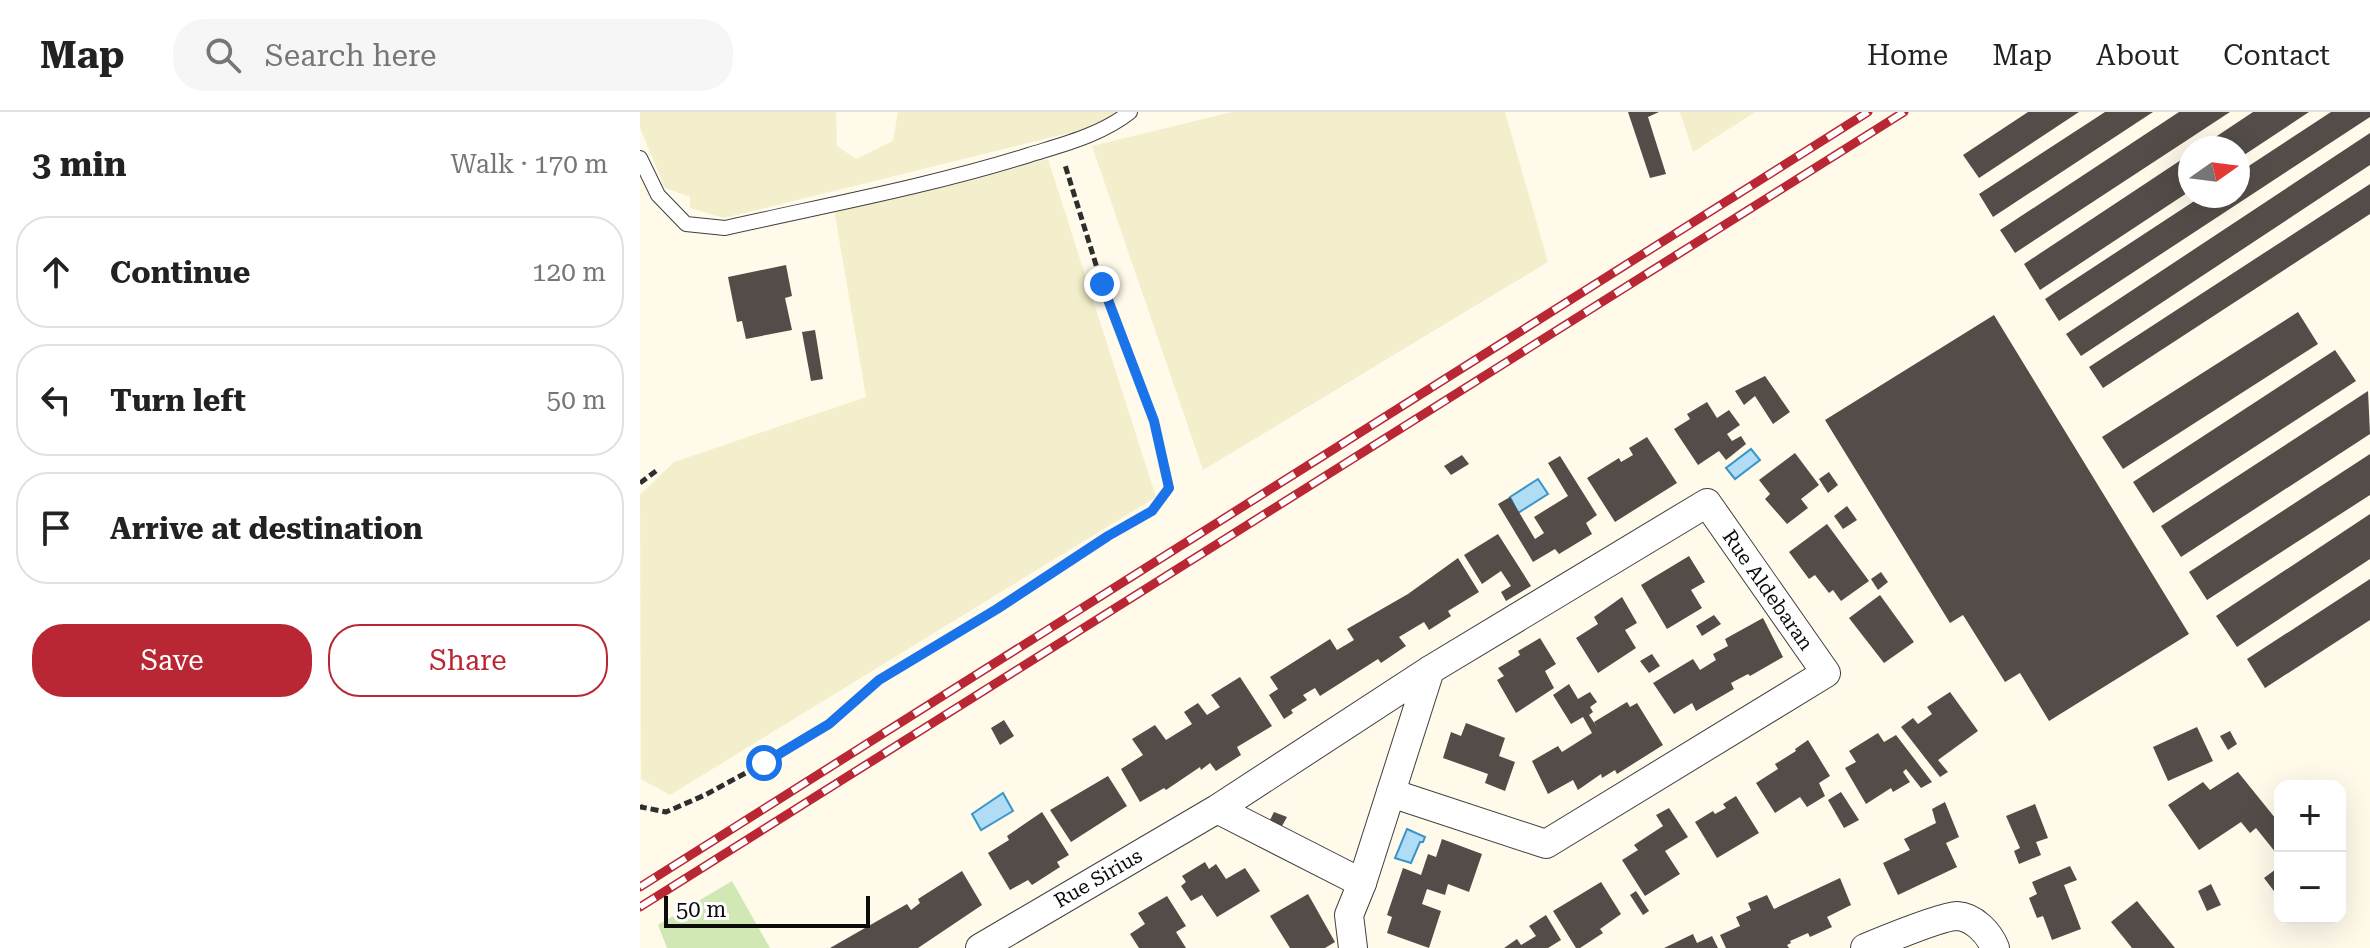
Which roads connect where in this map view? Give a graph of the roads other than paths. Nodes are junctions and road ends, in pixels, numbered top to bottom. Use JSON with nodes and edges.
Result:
{"nodes":[{"id":1,"x":1130,"y":112,"type":"edge"},
{"id":2,"x":640,"y":158,"type":"edge"},
{"id":3,"x":1430,"y":670,"type":"junction"},
{"id":4,"x":1391,"y":793,"type":"junction"},
{"id":5,"x":1217,"y":809,"type":"junction"},
{"id":6,"x":1362,"y":883,"type":"junction"},
{"id":7,"x":980,"y":948,"type":"edge"},
{"id":8,"x":1353,"y":948,"type":"edge"},
{"id":9,"x":1865,"y":948,"type":"edge"},
{"id":10,"x":1995,"y":948,"type":"edge"}],
"edges":[{"from":1,"to":2,"type":"lane"},
{"from":3,"to":4,"type":"street"},
{"from":3,"to":4,"type":"street","name":"Rue Aldebaran"},
{"from":3,"to":5,"type":"street","name":"Rue Sirius"},
{"from":4,"to":6,"type":"street"},
{"from":5,"to":6,"type":"street"},
{"from":5,"to":7,"type":"street","name":"Rue Sirius"},
{"from":6,"to":8,"type":"street"},
{"from":9,"to":10,"type":"street"}]}
